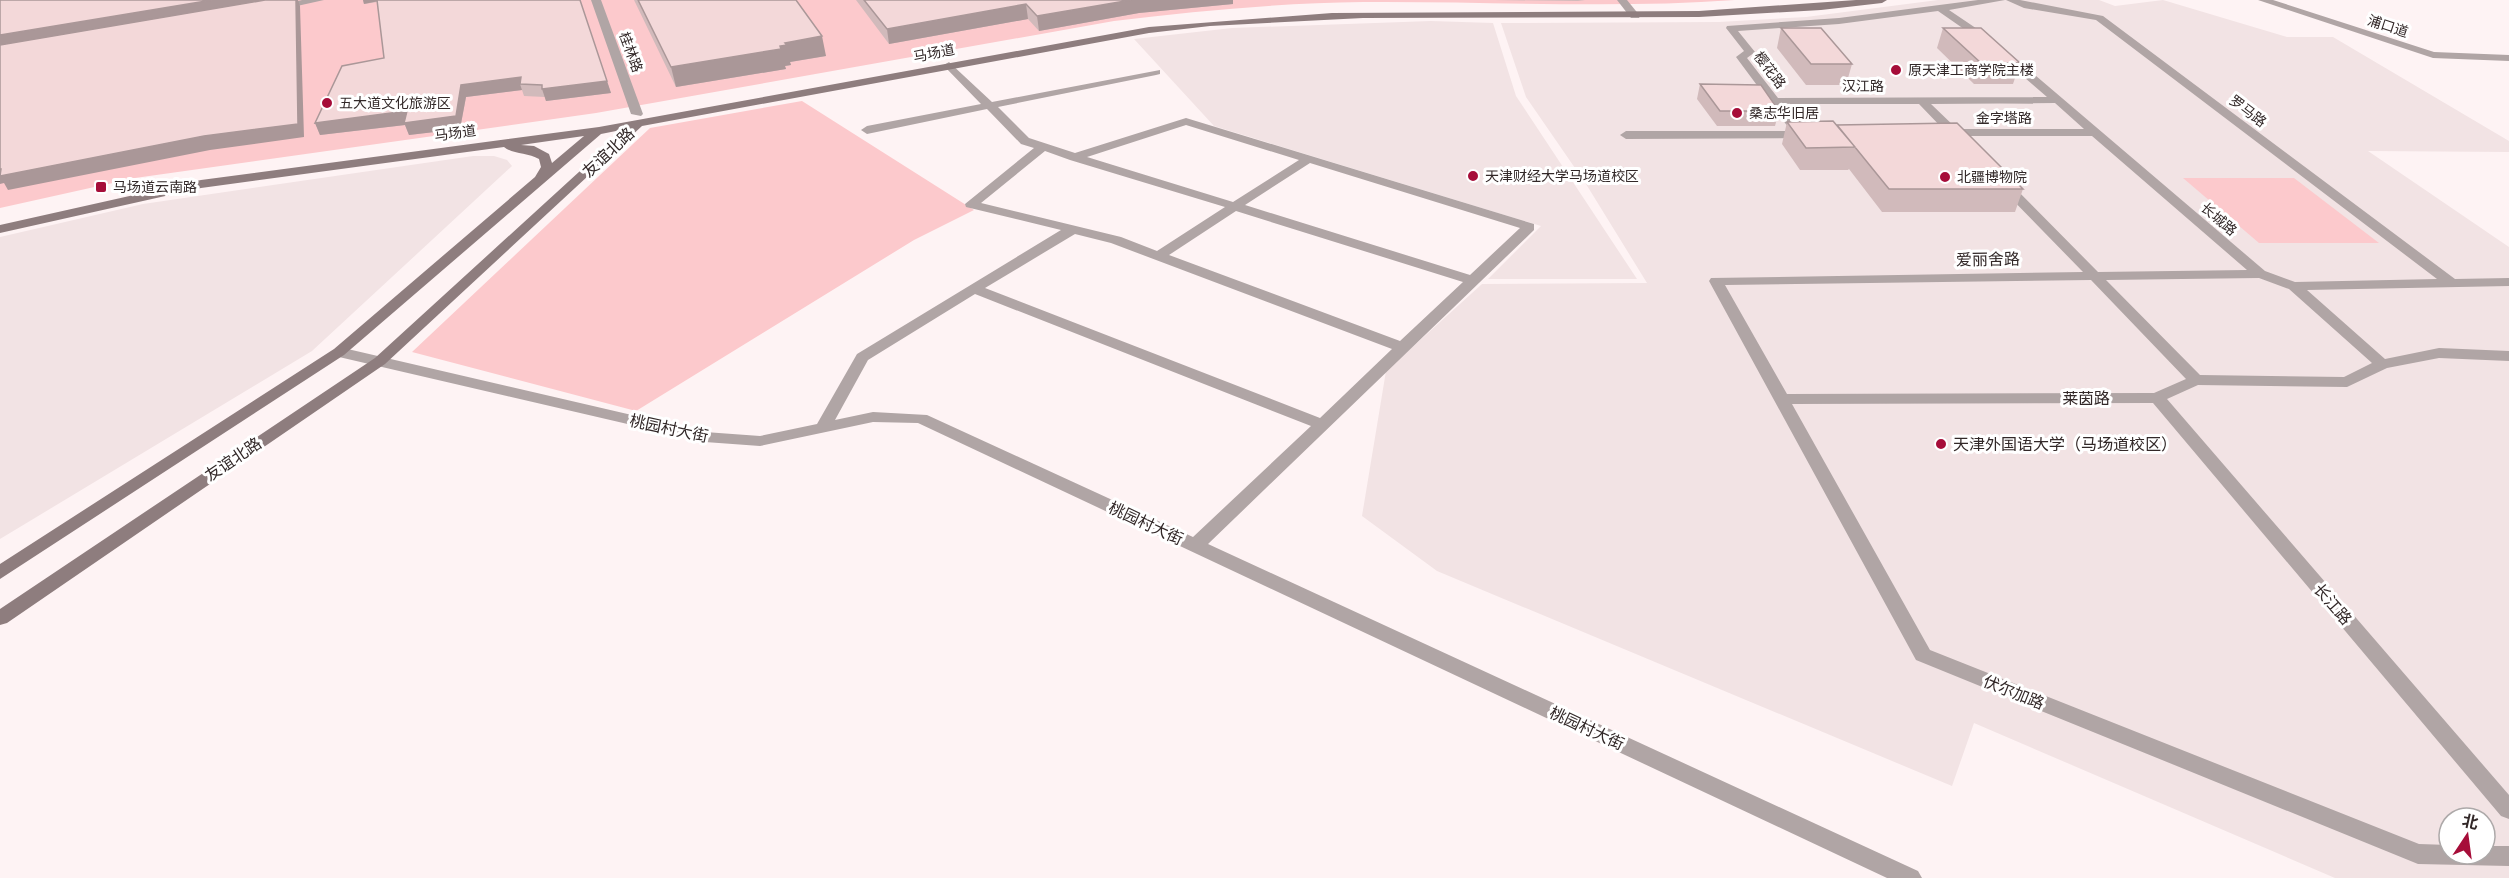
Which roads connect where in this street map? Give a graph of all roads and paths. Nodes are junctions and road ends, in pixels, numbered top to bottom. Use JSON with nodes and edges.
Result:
{"nodes":[{"id":1,"x":318,"y":0,"type":"edge"},
{"id":2,"x":596,"y":0,"type":"edge"},
{"id":3,"x":1622,"y":0,"type":"edge"},
{"id":4,"x":1828,"y":0,"type":"edge"},
{"id":5,"x":1882,"y":0,"type":"edge"},
{"id":6,"x":2000,"y":0,"type":"edge"},
{"id":7,"x":2011,"y":0,"type":"edge"},
{"id":8,"x":2263,"y":0,"type":"edge"},
{"id":9,"x":272,"y":8,"type":"edge"},
{"id":10,"x":1940,"y":8,"type":"junction"},
{"id":11,"x":1633,"y":13,"type":"junction"},
{"id":12,"x":2509,"y":58,"type":"edge"},
{"id":13,"x":949,"y":65,"type":"junction"},
{"id":14,"x":1156,"y":72,"type":"dead end"},
{"id":15,"x":2059,"y":100,"type":"junction"},
{"id":16,"x":1774,"y":101,"type":"junction"},
{"id":17,"x":1922,"y":101,"type":"junction"},
{"id":18,"x":990,"y":105,"type":"junction"},
{"id":19,"x":638,"y":119,"type":"junction"},
{"id":20,"x":867,"y":130,"type":"dead end"},
{"id":21,"x":596,"y":131,"type":"junction"},
{"id":22,"x":2095,"y":132,"type":"junction"},
{"id":23,"x":1930,"y":133,"type":"edge"},
{"id":24,"x":1954,"y":133,"type":"junction"},
{"id":25,"x":1800,"y":134,"type":"junction"},
{"id":26,"x":1824,"y":134,"type":"edge"},
{"id":27,"x":1626,"y":135,"type":"dead end"},
{"id":28,"x":473,"y":146,"type":"junction"},
{"id":29,"x":1043,"y":147,"type":"junction"},
{"id":30,"x":1970,"y":150,"type":"edge"},
{"id":31,"x":1074,"y":157,"type":"junction"},
{"id":32,"x":1308,"y":159,"type":"junction"},
{"id":33,"x":1995,"y":175,"type":"edge"},
{"id":34,"x":540,"y":181,"type":"junction"},
{"id":35,"x":1234,"y":206,"type":"junction"},
{"id":36,"x":0,"y":219,"type":"edge"},
{"id":37,"x":0,"y":228,"type":"edge"},
{"id":38,"x":1073,"y":229,"type":"junction"},
{"id":39,"x":1158,"y":256,"type":"junction"},
{"id":40,"x":2260,"y":274,"type":"junction"},
{"id":41,"x":2094,"y":276,"type":"junction"},
{"id":42,"x":1473,"y":280,"type":"junction"},
{"id":43,"x":1716,"y":280,"type":"joint"},
{"id":44,"x":2450,"y":282,"type":"junction"},
{"id":45,"x":2509,"y":282,"type":"edge"},
{"id":46,"x":2294,"y":286,"type":"junction"},
{"id":47,"x":974,"y":289,"type":"junction"},
{"id":48,"x":1401,"y":346,"type":"junction"},
{"id":49,"x":339,"y":352,"type":"junction"},
{"id":50,"x":2509,"y":356,"type":"edge"},
{"id":51,"x":380,"y":361,"type":"junction"},
{"id":52,"x":2382,"y":364,"type":"junction"},
{"id":53,"x":2196,"y":380,"type":"junction"},
{"id":54,"x":2157,"y":398,"type":"junction"},
{"id":55,"x":1782,"y":399,"type":"junction"},
{"id":56,"x":1324,"y":425,"type":"junction"},
{"id":57,"x":824,"y":426,"type":"junction"},
{"id":58,"x":1195,"y":546,"type":"junction"},
{"id":59,"x":0,"y":573,"type":"edge"},
{"id":60,"x":0,"y":618,"type":"edge"},
{"id":61,"x":2509,"y":810,"type":"edge"},
{"id":62,"x":2509,"y":856,"type":"edge"},
{"id":63,"x":1910,"y":878,"type":"edge"}],
"edges":[{"from":1,"to":9,"type":"street"},
{"from":2,"to":19,"type":"street","name":"桂林路"},
{"from":3,"to":11,"type":"street"},
{"from":4,"to":11,"type":"main road","name":"马场道"},
{"from":5,"to":11,"type":"main road","name":"马场道"},
{"from":6,"to":10,"type":"street"},
{"from":7,"to":44,"type":"street","name":"罗马路"},
{"from":8,"to":12,"type":"street","name":"浦口道"},
{"from":10,"to":15,"type":"street","name":"长城路"},
{"from":10,"to":16,"type":"street","name":"樱花路"},
{"from":11,"to":13,"type":"main road","name":"马场道"},
{"from":11,"to":19,"type":"main road","name":"马场道"},
{"from":13,"to":18,"type":"street"},
{"from":13,"to":19,"type":"main road","name":"马场道"},
{"from":14,"to":18,"type":"street"},
{"from":15,"to":17,"type":"street","name":"汉江路"},
{"from":15,"to":22,"type":"street","name":"长城路"},
{"from":16,"to":17,"type":"street","name":"汉江路"},
{"from":16,"to":25,"type":"street","name":"樱花路"},
{"from":17,"to":24,"type":"street"},
{"from":18,"to":20,"type":"street"},
{"from":18,"to":29,"type":"street"},
{"from":19,"to":21,"type":"main road","name":"友谊北路"},
{"from":19,"to":36,"type":"main road","name":"马场道"},
{"from":19,"to":51,"type":"main road","name":"友谊北路"},
{"from":21,"to":28,"type":"main road","name":"马场道"},
{"from":21,"to":34,"type":"main road","name":"友谊北路"},
{"from":22,"to":24,"type":"street","name":"金字塔路"},
{"from":22,"to":40,"type":"street","name":"长城路"},
{"from":23,"to":24,"type":"street","name":"金字塔路"},
{"from":24,"to":30,"type":"street"},
{"from":25,"to":26,"type":"street"},
{"from":25,"to":27,"type":"street"},
{"from":28,"to":34,"type":"main road"},
{"from":28,"to":37,"type":"main road","name":"马场道"},
{"from":29,"to":31,"type":"street"},
{"from":29,"to":38,"type":"street"},
{"from":31,"to":32,"type":"street"},
{"from":31,"to":35,"type":"street"},
{"from":32,"to":35,"type":"street"},
{"from":32,"to":42,"type":"street"},
{"from":33,"to":41,"type":"street"},
{"from":34,"to":49,"type":"main road","name":"友谊北路"},
{"from":35,"to":39,"type":"street"},
{"from":35,"to":42,"type":"street"},
{"from":38,"to":39,"type":"street"},
{"from":38,"to":47,"type":"street"},
{"from":39,"to":48,"type":"street"},
{"from":40,"to":41,"type":"street","name":"爱丽舍路"},
{"from":40,"to":46,"type":"street","name":"长城路"},
{"from":41,"to":43,"type":"street","name":"爱丽舍路"},
{"from":41,"to":53,"type":"street"},
{"from":42,"to":48,"type":"street"},
{"from":43,"to":55,"type":"street","name":"伏尔加路"},
{"from":44,"to":45,"type":"street"},
{"from":44,"to":46,"type":"street"},
{"from":46,"to":52,"type":"street","name":"长城路"},
{"from":47,"to":56,"type":"street"},
{"from":47,"to":57,"type":"street"},
{"from":48,"to":56,"type":"street"},
{"from":49,"to":51,"type":"street","name":"桃园村大街"},
{"from":49,"to":59,"type":"main road","name":"友谊北路"},
{"from":50,"to":52,"type":"street"},
{"from":51,"to":57,"type":"street","name":"桃园村大街"},
{"from":51,"to":60,"type":"main road","name":"友谊北路"},
{"from":52,"to":53,"type":"street","name":"莱茵路"},
{"from":53,"to":54,"type":"street","name":"莱茵路"},
{"from":54,"to":55,"type":"street","name":"莱茵路"},
{"from":54,"to":61,"type":"street","name":"长江路"},
{"from":55,"to":62,"type":"street","name":"伏尔加路"},
{"from":56,"to":58,"type":"street"},
{"from":57,"to":58,"type":"street","name":"桃园村大街"},
{"from":58,"to":63,"type":"street","name":"桃园村大街"}]}
